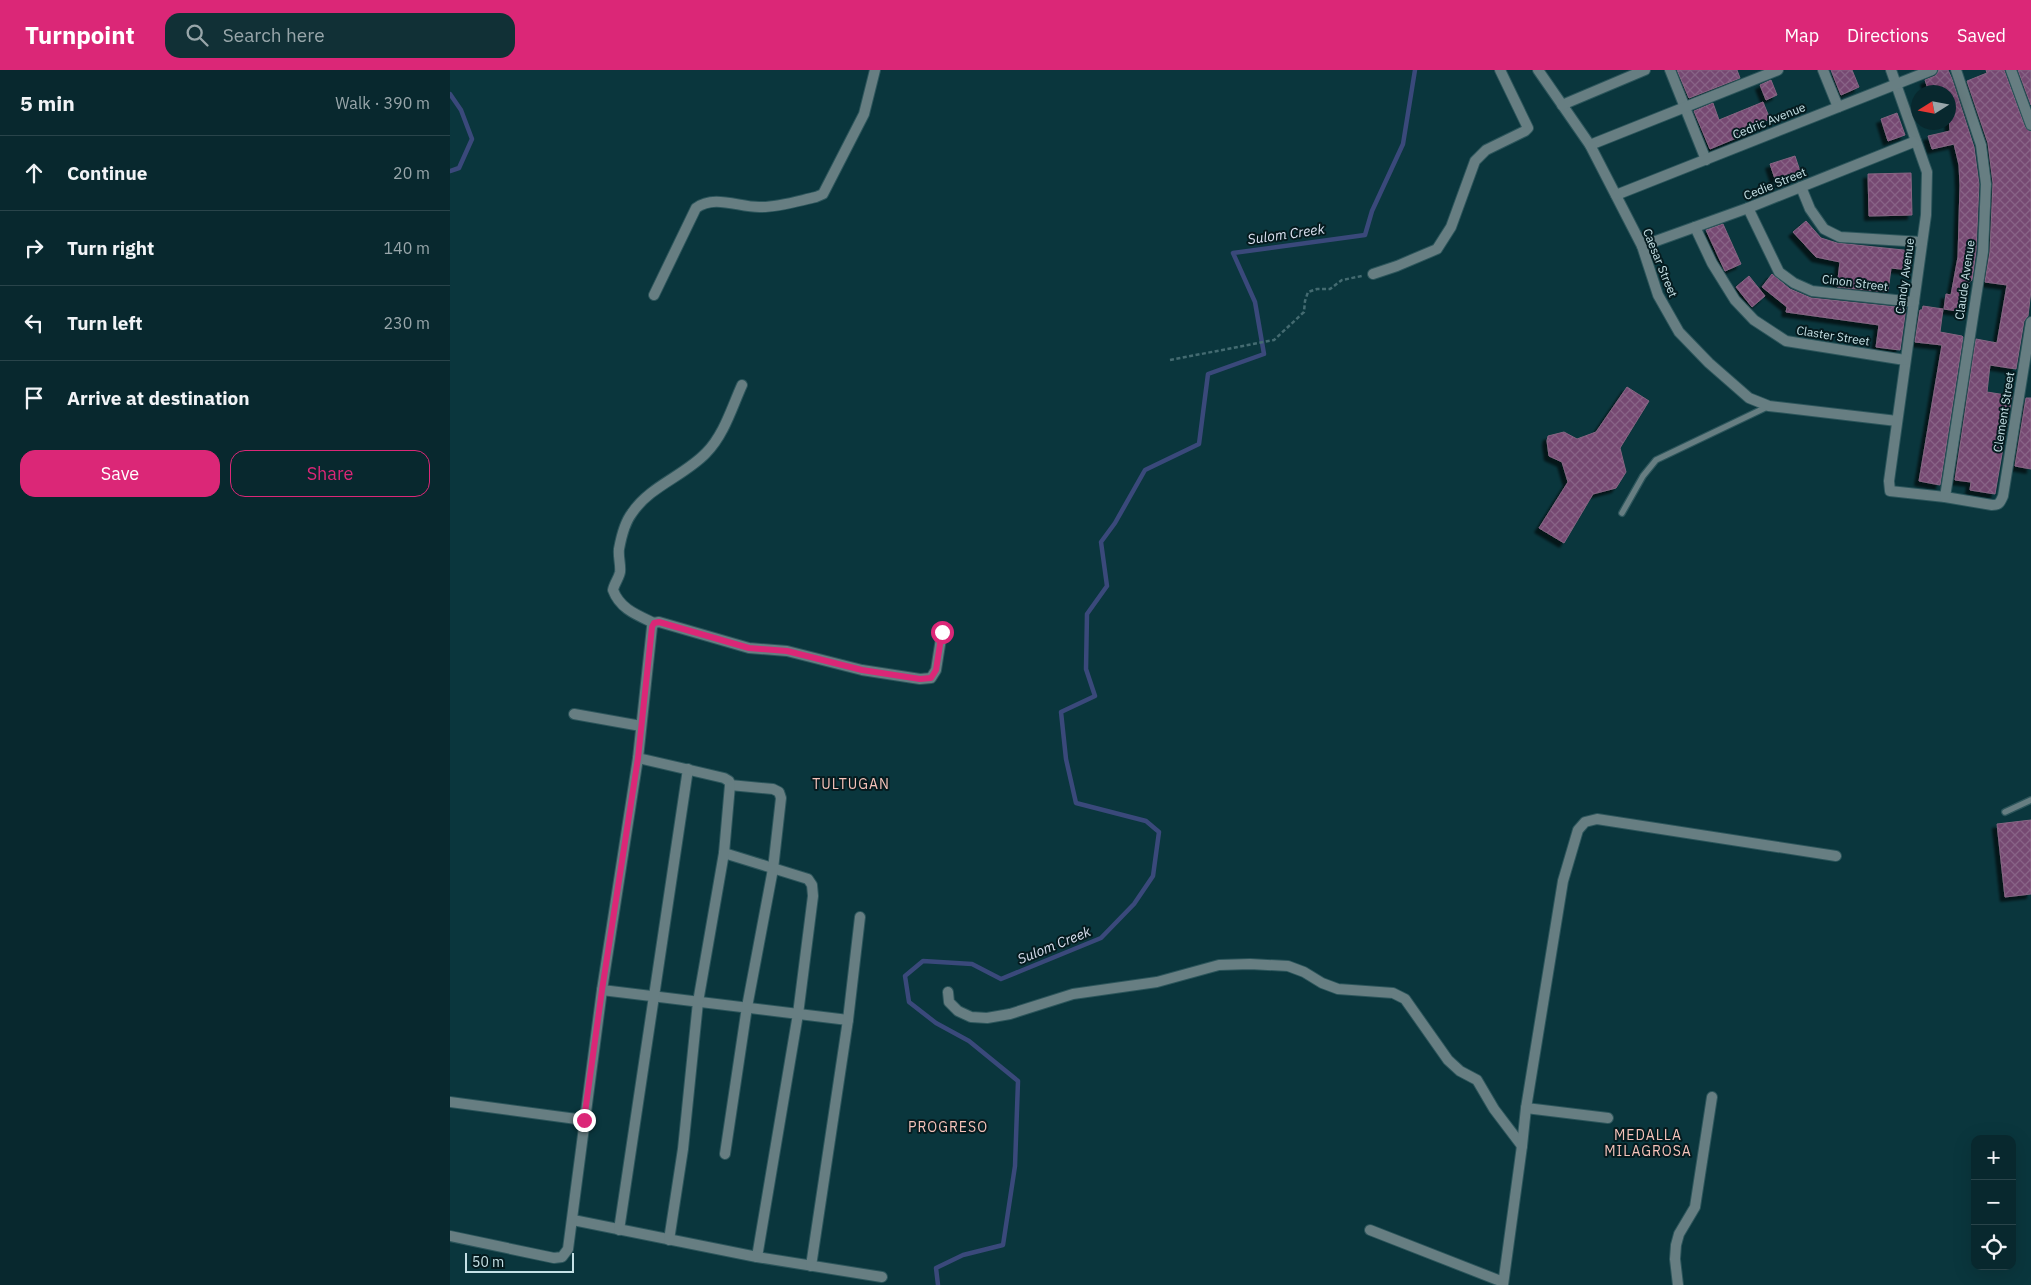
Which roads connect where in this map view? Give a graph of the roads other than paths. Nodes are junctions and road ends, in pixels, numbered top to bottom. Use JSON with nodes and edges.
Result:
{"nodes":[{"id":1,"x":875,"y":70,"type":"edge"},
{"id":2,"x":1500,"y":70,"type":"edge"},
{"id":3,"x":1538,"y":70,"type":"edge"},
{"id":4,"x":1645,"y":70,"type":"edge"},
{"id":5,"x":1670,"y":70,"type":"edge"},
{"id":6,"x":1778,"y":70,"type":"edge"},
{"id":7,"x":1822,"y":70,"type":"edge"},
{"id":8,"x":1891,"y":70,"type":"edge"},
{"id":9,"x":1932,"y":70,"type":"edge"},
{"id":10,"x":1956,"y":70,"type":"edge"},
{"id":11,"x":2011,"y":70,"type":"edge"},
{"id":12,"x":1897,"y":84,"type":"junction"},
{"id":13,"x":1562,"y":105,"type":"junction"},
{"id":14,"x":1685,"y":108,"type":"junction"},
{"id":15,"x":1838,"y":108,"type":"junction"},
{"id":16,"x":2031,"y":126,"type":"edge"},
{"id":17,"x":1916,"y":141,"type":"junction"},
{"id":18,"x":1590,"y":145,"type":"junction"},
{"id":19,"x":1706,"y":160,"type":"junction"},
{"id":20,"x":1801,"y":187,"type":"junction"},
{"id":21,"x":1616,"y":195,"type":"junction"},
{"id":22,"x":1748,"y":208,"type":"junction"},
{"id":23,"x":1695,"y":227,"type":"junction"},
{"id":24,"x":1922,"y":242,"type":"junction"},
{"id":25,"x":1642,"y":246,"type":"junction"},
{"id":26,"x":1374,"y":274,"type":"road end"},
{"id":27,"x":654,"y":295,"type":"dead end"},
{"id":28,"x":1914,"y":302,"type":"junction"},
{"id":29,"x":2031,"y":322,"type":"edge"},
{"id":30,"x":1905,"y":360,"type":"junction"},
{"id":31,"x":742,"y":385,"type":"dead end"},
{"id":32,"x":1769,"y":406,"type":"junction"},
{"id":33,"x":1897,"y":421,"type":"junction"},
{"id":34,"x":1945,"y":497,"type":"junction"},
{"id":35,"x":1622,"y":513,"type":"dead end"},
{"id":36,"x":654,"y":623,"type":"junction"},
{"id":37,"x":942,"y":632,"type":"dead end"},
{"id":38,"x":574,"y":714,"type":"dead end"},
{"id":39,"x":641,"y":726,"type":"junction"},
{"id":40,"x":638,"y":758,"type":"junction"},
{"id":41,"x":688,"y":769,"type":"junction"},
{"id":42,"x":730,"y":786,"type":"junction"},
{"id":43,"x":2031,"y":800,"type":"edge"},
{"id":44,"x":2005,"y":812,"type":"dead end"},
{"id":45,"x":724,"y":853,"type":"junction"},
{"id":46,"x":1836,"y":856,"type":"dead end"},
{"id":47,"x":773,"y":868,"type":"junction"},
{"id":48,"x":860,"y":918,"type":"dead end"},
{"id":49,"x":602,"y":990,"type":"junction"},
{"id":50,"x":948,"y":992,"type":"dead end"},
{"id":51,"x":655,"y":996,"type":"junction"},
{"id":52,"x":698,"y":1002,"type":"junction"},
{"id":53,"x":747,"y":1007,"type":"junction"},
{"id":54,"x":798,"y":1014,"type":"junction"},
{"id":55,"x":848,"y":1020,"type":"junction"},
{"id":56,"x":1712,"y":1096,"type":"dead end"},
{"id":57,"x":450,"y":1102,"type":"edge"},
{"id":58,"x":1526,"y":1108,"type":"junction"},
{"id":59,"x":1608,"y":1118,"type":"dead end"},
{"id":60,"x":584,"y":1120,"type":"junction"},
{"id":61,"x":1522,"y":1146,"type":"junction"},
{"id":62,"x":725,"y":1154,"type":"dead end"},
{"id":63,"x":573,"y":1220,"type":"junction"},
{"id":64,"x":619,"y":1230,"type":"junction"},
{"id":65,"x":1370,"y":1230,"type":"dead end"},
{"id":66,"x":450,"y":1236,"type":"edge"},
{"id":67,"x":669,"y":1240,"type":"junction"},
{"id":68,"x":757,"y":1257,"type":"junction"},
{"id":69,"x":811,"y":1266,"type":"junction"},
{"id":70,"x":882,"y":1277,"type":"dead end"},
{"id":71,"x":1503,"y":1284,"type":"edge"},
{"id":72,"x":1678,"y":1285,"type":"edge"}],
"edges":[{"from":1,"to":27,"type":"street"},
{"from":2,"to":26,"type":"street"},
{"from":3,"to":13,"type":"street","name":"Caesar Street"},
{"from":4,"to":13,"type":"street"},
{"from":5,"to":14,"type":"street"},
{"from":6,"to":14,"type":"street"},
{"from":7,"to":15,"type":"street"},
{"from":8,"to":12,"type":"street","name":"Candy Avenue"},
{"from":9,"to":12,"type":"street","name":"Cedric Avenue"},
{"from":10,"to":34,"type":"street","name":"Claude Avenue"},
{"from":11,"to":16,"type":"street"},
{"from":12,"to":15,"type":"street","name":"Cedric Avenue"},
{"from":12,"to":17,"type":"street","name":"Candy Avenue"},
{"from":13,"to":18,"type":"street","name":"Caesar Street"},
{"from":14,"to":18,"type":"street"},
{"from":14,"to":19,"type":"street"},
{"from":15,"to":19,"type":"street","name":"Cedric Avenue"},
{"from":17,"to":20,"type":"street","name":"Cedie Street"},
{"from":17,"to":24,"type":"street","name":"Candy Avenue"},
{"from":18,"to":21,"type":"street","name":"Caesar Street"},
{"from":19,"to":21,"type":"street","name":"Cedric Avenue"},
{"from":20,"to":22,"type":"street","name":"Cedie Street"},
{"from":20,"to":24,"type":"street"},
{"from":21,"to":25,"type":"street","name":"Caesar Street"},
{"from":22,"to":23,"type":"street","name":"Cedie Street"},
{"from":22,"to":28,"type":"street","name":"Cinon Street"},
{"from":23,"to":25,"type":"street","name":"Cedie Street"},
{"from":23,"to":30,"type":"street","name":"Claster Street"},
{"from":24,"to":28,"type":"street","name":"Candy Avenue"},
{"from":25,"to":32,"type":"street","name":"Caesar Street"},
{"from":28,"to":30,"type":"street","name":"Candy Avenue"},
{"from":29,"to":34,"type":"street","name":"Clement Street"},
{"from":30,"to":33,"type":"street","name":"Candy Avenue"},
{"from":31,"to":36,"type":"street"},
{"from":32,"to":33,"type":"street","name":"Caesar Street"},
{"from":32,"to":35,"type":"lane"},
{"from":33,"to":34,"type":"street","name":"Candy Avenue"},
{"from":36,"to":37,"type":"street"},
{"from":36,"to":39,"type":"street"},
{"from":38,"to":39,"type":"street"},
{"from":39,"to":40,"type":"street"},
{"from":40,"to":41,"type":"street"},
{"from":40,"to":49,"type":"street"},
{"from":41,"to":42,"type":"street"},
{"from":41,"to":51,"type":"street"},
{"from":42,"to":45,"type":"street"},
{"from":42,"to":47,"type":"street"},
{"from":43,"to":44,"type":"lane"},
{"from":45,"to":47,"type":"street"},
{"from":45,"to":52,"type":"street"},
{"from":46,"to":58,"type":"street"},
{"from":47,"to":53,"type":"street"},
{"from":47,"to":54,"type":"street"},
{"from":48,"to":55,"type":"street"},
{"from":49,"to":51,"type":"street"},
{"from":49,"to":60,"type":"street"},
{"from":50,"to":61,"type":"street"},
{"from":51,"to":52,"type":"street"},
{"from":51,"to":64,"type":"street"},
{"from":52,"to":53,"type":"street"},
{"from":52,"to":67,"type":"street"},
{"from":53,"to":54,"type":"street"},
{"from":53,"to":62,"type":"street"},
{"from":54,"to":55,"type":"street"},
{"from":54,"to":68,"type":"street"},
{"from":55,"to":69,"type":"street"},
{"from":56,"to":72,"type":"street"},
{"from":57,"to":60,"type":"street"},
{"from":58,"to":59,"type":"street"},
{"from":58,"to":61,"type":"street"},
{"from":60,"to":63,"type":"street"},
{"from":61,"to":71,"type":"street"},
{"from":63,"to":64,"type":"street"},
{"from":63,"to":66,"type":"street"},
{"from":64,"to":67,"type":"street"},
{"from":65,"to":71,"type":"street"},
{"from":67,"to":68,"type":"street"},
{"from":68,"to":69,"type":"street"},
{"from":69,"to":70,"type":"street"}]}
